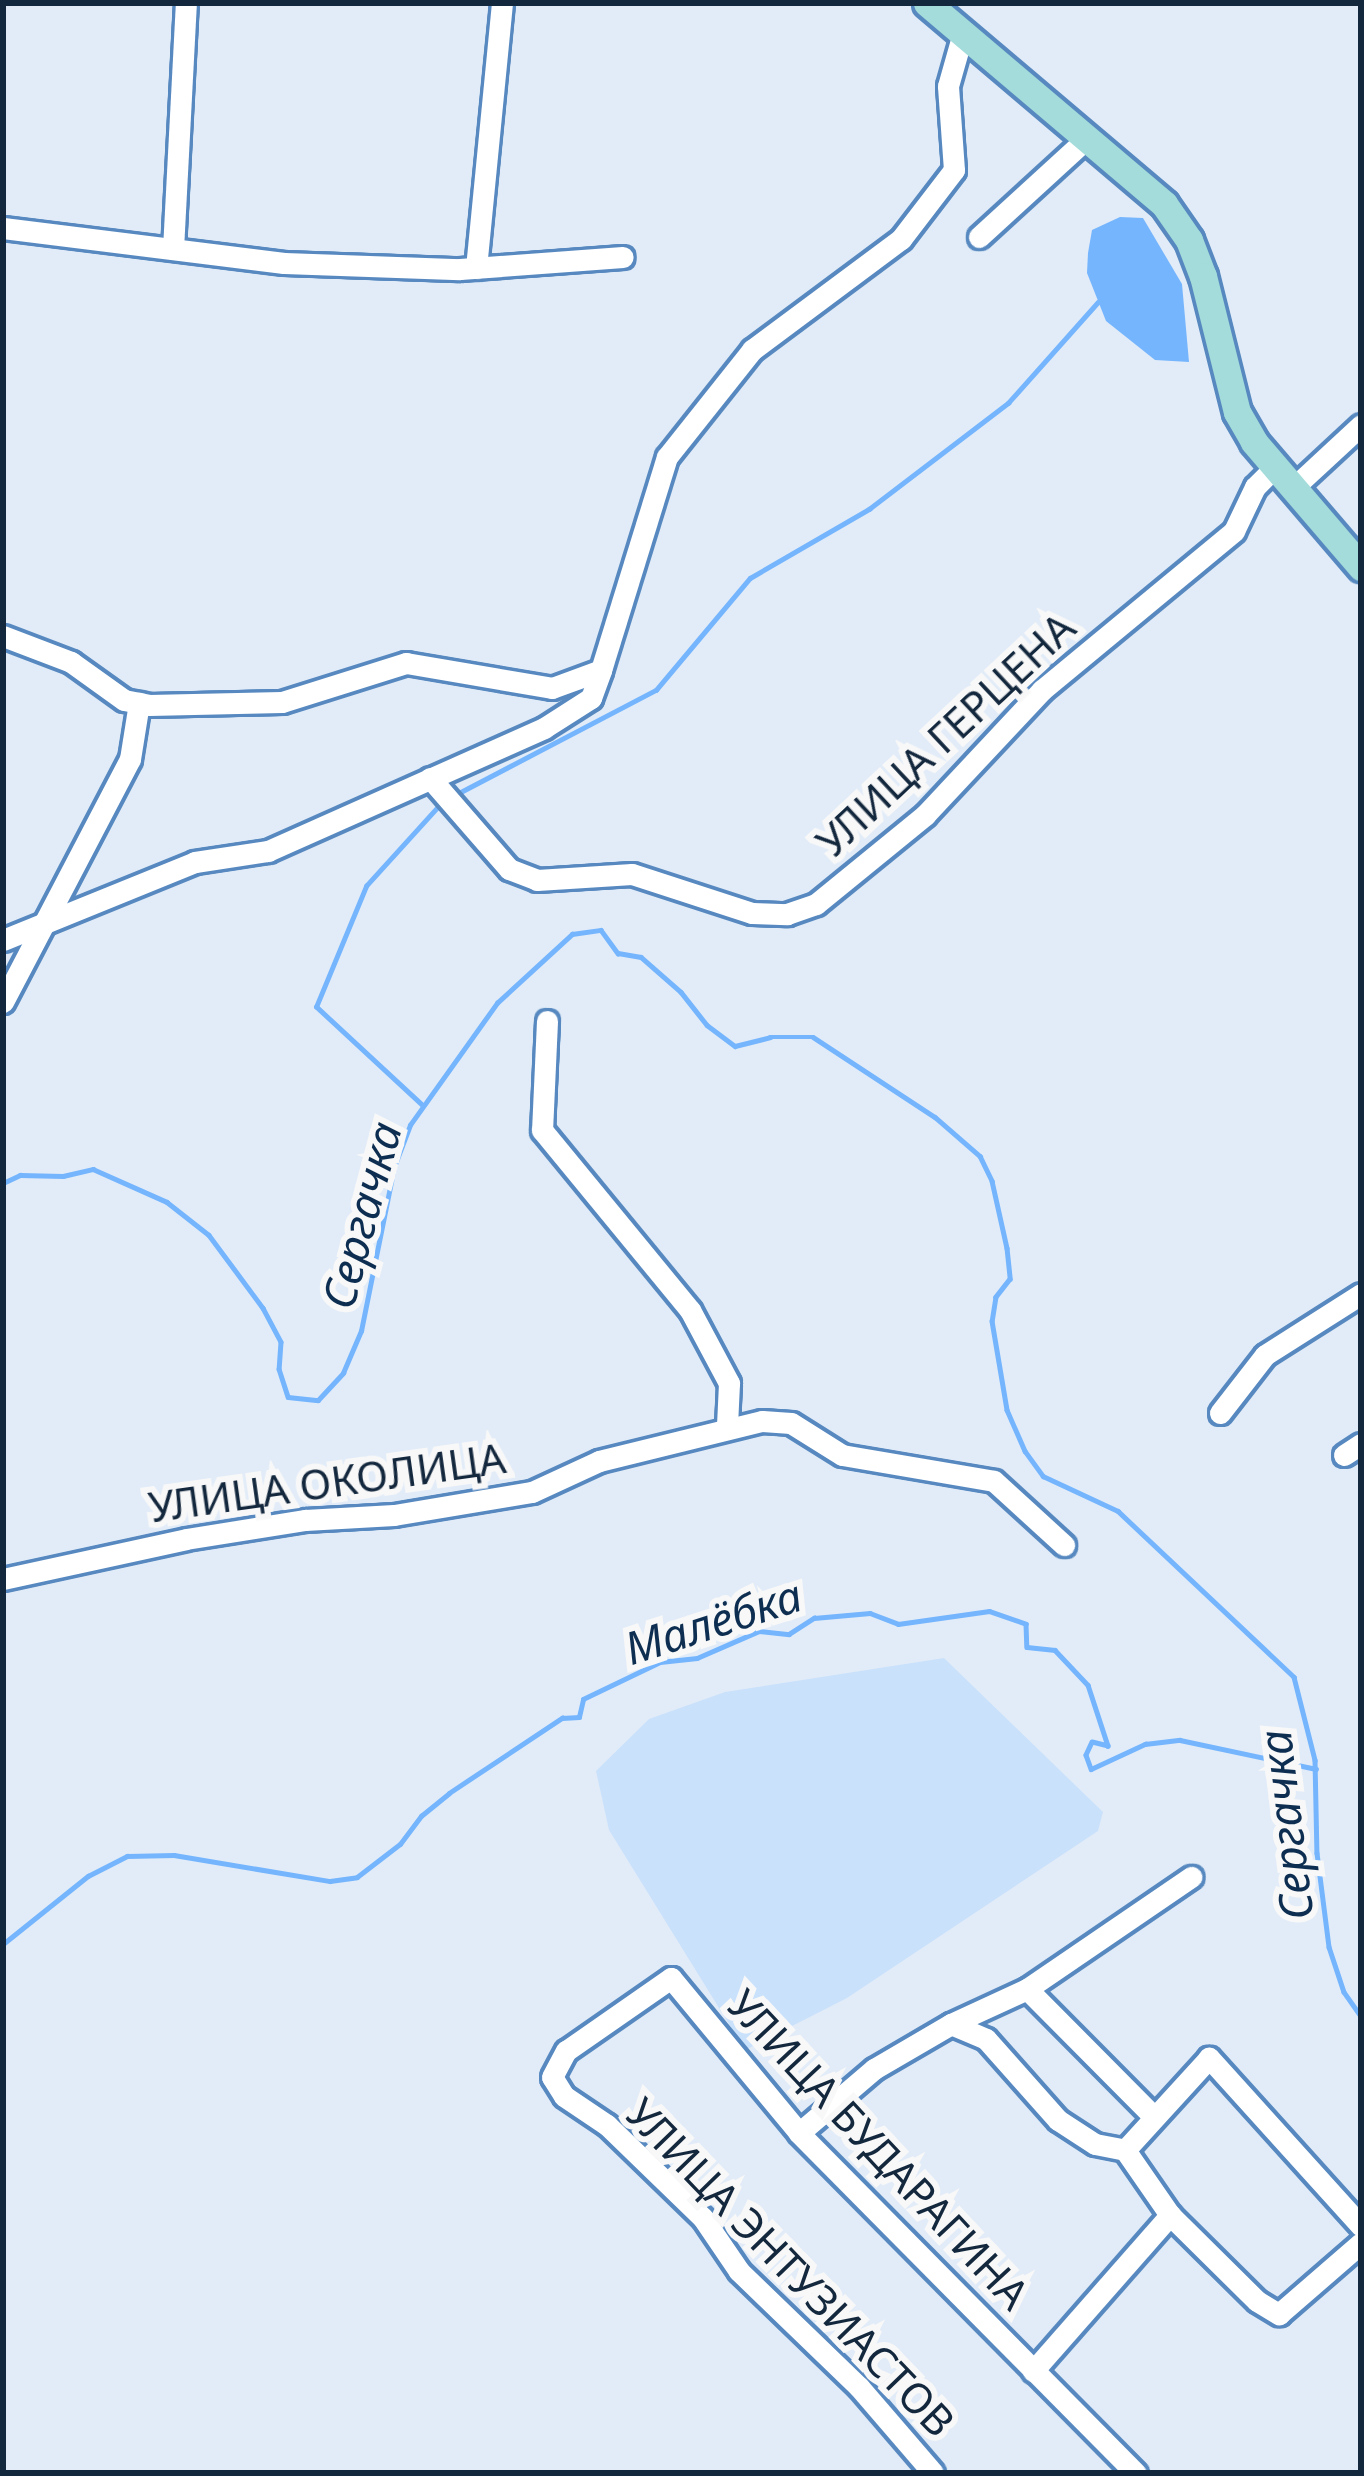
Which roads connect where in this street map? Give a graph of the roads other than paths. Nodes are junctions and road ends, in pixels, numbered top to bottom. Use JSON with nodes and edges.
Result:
{"nodes":[{"id":1,"x":186,"y":3,"type":"edge"},
{"id":2,"x":502,"y":3,"type":"edge"},
{"id":3,"x":927,"y":3,"type":"edge"},
{"id":4,"x":963,"y":33,"type":"junction"},
{"id":5,"x":1088,"y":137,"type":"junction"},
{"id":6,"x":3,"y":228,"type":"edge"},
{"id":7,"x":979,"y":237,"type":"dead end"},
{"id":8,"x":173,"y":249,"type":"junction"},
{"id":9,"x":623,"y":257,"type":"dead end"},
{"id":10,"x":476,"y":268,"type":"junction"},
{"id":11,"x":1361,"y":425,"type":"edge"},
{"id":12,"x":1283,"y":479,"type":"junction"},
{"id":13,"x":1361,"y":567,"type":"edge"},
{"id":14,"x":3,"y":635,"type":"edge"},
{"id":15,"x":602,"y":670,"type":"junction"},
{"id":16,"x":139,"y":703,"type":"junction"},
{"id":17,"x":430,"y":778,"type":"junction"},
{"id":18,"x":44,"y":922,"type":"junction"},
{"id":19,"x":3,"y":940,"type":"edge"},
{"id":20,"x":3,"y":1003,"type":"edge"},
{"id":21,"x":547,"y":1021,"type":"dead end"},
{"id":22,"x":1361,"y":1294,"type":"edge"},
{"id":23,"x":1220,"y":1413,"type":"dead end"},
{"id":24,"x":728,"y":1426,"type":"junction"},
{"id":25,"x":1064,"y":1545,"type":"dead end"},
{"id":26,"x":3,"y":1580,"type":"edge"},
{"id":27,"x":1191,"y":1877,"type":"dead end"},
{"id":28,"x":670,"y":1978,"type":"joint"},
{"id":29,"x":1027,"y":1989,"type":"junction"},
{"id":30,"x":951,"y":2024,"type":"junction"},
{"id":31,"x":1153,"y":2116,"type":"junction"},
{"id":32,"x":800,"y":2133,"type":"junction"},
{"id":33,"x":1125,"y":2150,"type":"junction"},
{"id":34,"x":1170,"y":2215,"type":"junction"},
{"id":35,"x":1361,"y":2225,"type":"edge"},
{"id":36,"x":1361,"y":2243,"type":"edge"},
{"id":37,"x":1033,"y":2371,"type":"junction"},
{"id":38,"x":933,"y":2473,"type":"edge"},
{"id":39,"x":1136,"y":2473,"type":"edge"}],
"edges":[{"from":1,"to":8,"type":"street"},
{"from":2,"to":10,"type":"street"},
{"from":3,"to":4,"type":"main road"},
{"from":4,"to":5,"type":"main road"},
{"from":4,"to":15,"type":"street"},
{"from":5,"to":7,"type":"street"},
{"from":5,"to":12,"type":"main road"},
{"from":6,"to":8,"type":"street"},
{"from":8,"to":10,"type":"street"},
{"from":9,"to":10,"type":"street"},
{"from":11,"to":12,"type":"street","name":"УЛИЦА ГЕРЦЕНА"},
{"from":12,"to":13,"type":"main road"},
{"from":12,"to":17,"type":"street","name":"УЛИЦА ГЕРЦЕНА"},
{"from":14,"to":16,"type":"street"},
{"from":15,"to":16,"type":"street"},
{"from":15,"to":17,"type":"street"},
{"from":16,"to":18,"type":"street"},
{"from":17,"to":18,"type":"street"},
{"from":18,"to":19,"type":"street"},
{"from":18,"to":20,"type":"street"},
{"from":21,"to":24,"type":"street"},
{"from":22,"to":23,"type":"street"},
{"from":24,"to":25,"type":"street","name":"УЛИЦА ОКОЛИЦА"},
{"from":24,"to":26,"type":"street","name":"УЛИЦА ОКОЛИЦА"},
{"from":27,"to":29,"type":"street"},
{"from":28,"to":32,"type":"street","name":"УЛИЦА БУДАРАГИНА"},
{"from":28,"to":38,"type":"street","name":"УЛИЦА ЭНТУЗИАСТОВ"},
{"from":29,"to":30,"type":"street"},
{"from":29,"to":31,"type":"street"},
{"from":30,"to":32,"type":"street"},
{"from":30,"to":33,"type":"street"},
{"from":31,"to":33,"type":"street"},
{"from":31,"to":35,"type":"street"},
{"from":32,"to":37,"type":"street","name":"УЛИЦА БУДАРАГИНА"},
{"from":33,"to":34,"type":"street"},
{"from":34,"to":36,"type":"street"},
{"from":34,"to":37,"type":"street","name":"УЛИЦА БУДАРАГИНА"},
{"from":37,"to":39,"type":"street","name":"УЛИЦА БУДАРАГИНА"}]}
